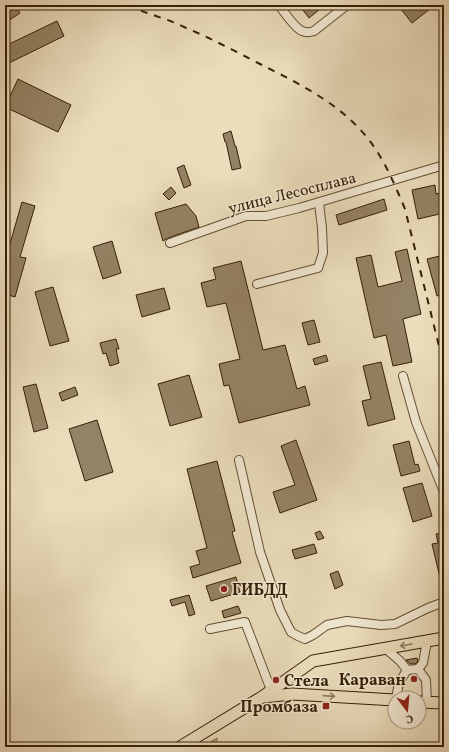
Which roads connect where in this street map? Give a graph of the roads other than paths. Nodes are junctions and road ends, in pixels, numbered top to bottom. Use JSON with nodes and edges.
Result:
{"nodes":[{"id":1,"x":279,"y":5,"type":"edge"},
{"id":2,"x":347,"y":5,"type":"edge"},
{"id":3,"x":444,"y":166,"type":"edge"},
{"id":4,"x":319,"y":202,"type":"junction"},
{"id":5,"x":170,"y":243,"type":"dead end"},
{"id":6,"x":257,"y":284,"type":"dead end"},
{"id":7,"x":403,"y":376,"type":"dead end"},
{"id":8,"x":239,"y":460,"type":"dead end"},
{"id":9,"x":444,"y":492,"type":"edge"},
{"id":10,"x":444,"y":602,"type":"edge"},
{"id":11,"x":210,"y":629,"type":"dead end"},
{"id":12,"x":444,"y":638,"type":"edge"},
{"id":13,"x":427,"y":641,"type":"junction"},
{"id":14,"x":385,"y":648,"type":"junction"},
{"id":15,"x":407,"y":670,"type":"junction"},
{"id":16,"x":418,"y":670,"type":"junction"},
{"id":17,"x":271,"y":690,"type":"junction"},
{"id":18,"x":398,"y":690,"type":"edge"},
{"id":19,"x":425,"y":690,"type":"edge"},
{"id":20,"x":262,"y":697,"type":"junction"},
{"id":21,"x":387,"y":699,"type":"edge"},
{"id":22,"x":427,"y":702,"type":"edge"},
{"id":23,"x":444,"y":703,"type":"edge"},
{"id":24,"x":180,"y":747,"type":"edge"}],
"edges":[{"from":1,"to":2,"type":"street"},
{"from":3,"to":4,"type":"street","name":"улица Лесосплава"},
{"from":4,"to":5,"type":"street","name":"улица Лесосплава"},
{"from":4,"to":6,"type":"street"},
{"from":7,"to":9,"type":"street"},
{"from":8,"to":10,"type":"street"},
{"from":11,"to":17,"type":"street"},
{"from":12,"to":13,"type":"main road"},
{"from":13,"to":14,"type":"main road","one_way":true},
{"from":13,"to":16,"type":"street"},
{"from":14,"to":15,"type":"street"},
{"from":14,"to":17,"type":"main road"},
{"from":15,"to":16,"type":"street"},
{"from":15,"to":18,"type":"street"},
{"from":16,"to":19,"type":"street"},
{"from":17,"to":20,"type":"main road"},
{"from":20,"to":21,"type":"main road","one_way":true},
{"from":20,"to":24,"type":"main road"},
{"from":22,"to":23,"type":"main road"}]}
